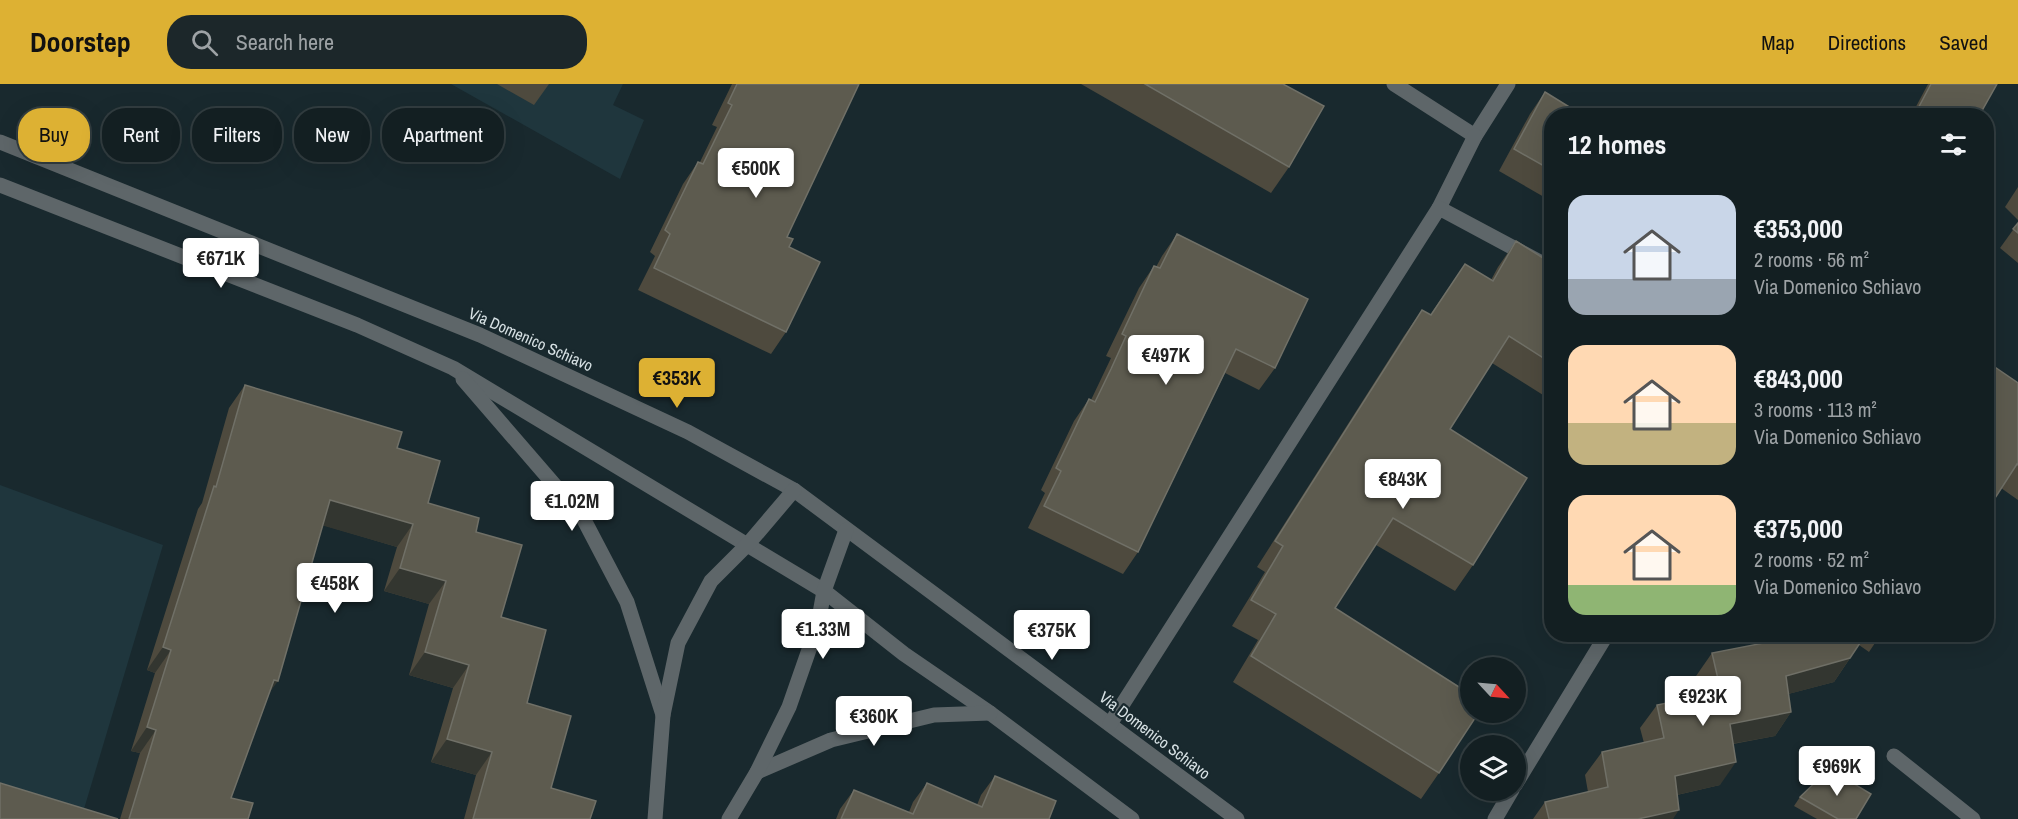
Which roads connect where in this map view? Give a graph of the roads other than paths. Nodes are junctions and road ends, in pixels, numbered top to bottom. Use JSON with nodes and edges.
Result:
{"nodes":[{"id":1,"x":1394,"y":84,"type":"edge"},
{"id":2,"x":1508,"y":84,"type":"edge"},
{"id":3,"x":1475,"y":136,"type":"junction"},
{"id":4,"x":0,"y":142,"type":"edge"},
{"id":5,"x":0,"y":185,"type":"edge"},
{"id":6,"x":1439,"y":208,"type":"junction"},
{"id":7,"x":1544,"y":264,"type":"edge"},
{"id":8,"x":453,"y":368,"type":"junction"},
{"id":9,"x":794,"y":490,"type":"junction"},
{"id":10,"x":846,"y":530,"type":"junction"},
{"id":11,"x":748,"y":544,"type":"junction"},
{"id":12,"x":824,"y":591,"type":"junction"},
{"id":13,"x":1602,"y":642,"type":"edge"},
{"id":14,"x":990,"y":714,"type":"junction"},
{"id":15,"x":663,"y":715,"type":"junction"},
{"id":16,"x":1110,"y":724,"type":"junction"},
{"id":17,"x":1894,"y":756,"type":"dead end"},
{"id":18,"x":1526,"y":767,"type":"edge"},
{"id":19,"x":757,"y":772,"type":"junction"},
{"id":20,"x":1505,"y":801,"type":"edge"},
{"id":21,"x":655,"y":819,"type":"edge"},
{"id":22,"x":729,"y":819,"type":"edge"},
{"id":23,"x":1132,"y":819,"type":"edge"},
{"id":24,"x":1237,"y":819,"type":"edge"},
{"id":25,"x":1494,"y":819,"type":"edge"},
{"id":26,"x":1973,"y":819,"type":"edge"}],
"edges":[{"from":1,"to":3,"type":"street"},
{"from":2,"to":3,"type":"street"},
{"from":3,"to":6,"type":"street"},
{"from":4,"to":9,"type":"street","name":"Via Domenico Schiavo"},
{"from":5,"to":8,"type":"street"},
{"from":6,"to":7,"type":"street"},
{"from":6,"to":16,"type":"street"},
{"from":8,"to":11,"type":"street"},
{"from":8,"to":15,"type":"street"},
{"from":9,"to":10,"type":"street","name":"Via Domenico Schiavo"},
{"from":9,"to":11,"type":"street"},
{"from":10,"to":12,"type":"street"},
{"from":10,"to":16,"type":"street","name":"Via Domenico Schiavo"},
{"from":11,"to":12,"type":"street"},
{"from":11,"to":15,"type":"street"},
{"from":12,"to":14,"type":"street"},
{"from":12,"to":19,"type":"street"},
{"from":13,"to":18,"type":"street"},
{"from":14,"to":19,"type":"street"},
{"from":14,"to":23,"type":"street"},
{"from":15,"to":21,"type":"street"},
{"from":16,"to":24,"type":"street","name":"Via Domenico Schiavo"},
{"from":17,"to":26,"type":"street"},
{"from":19,"to":22,"type":"street"},
{"from":20,"to":25,"type":"street"}]}
